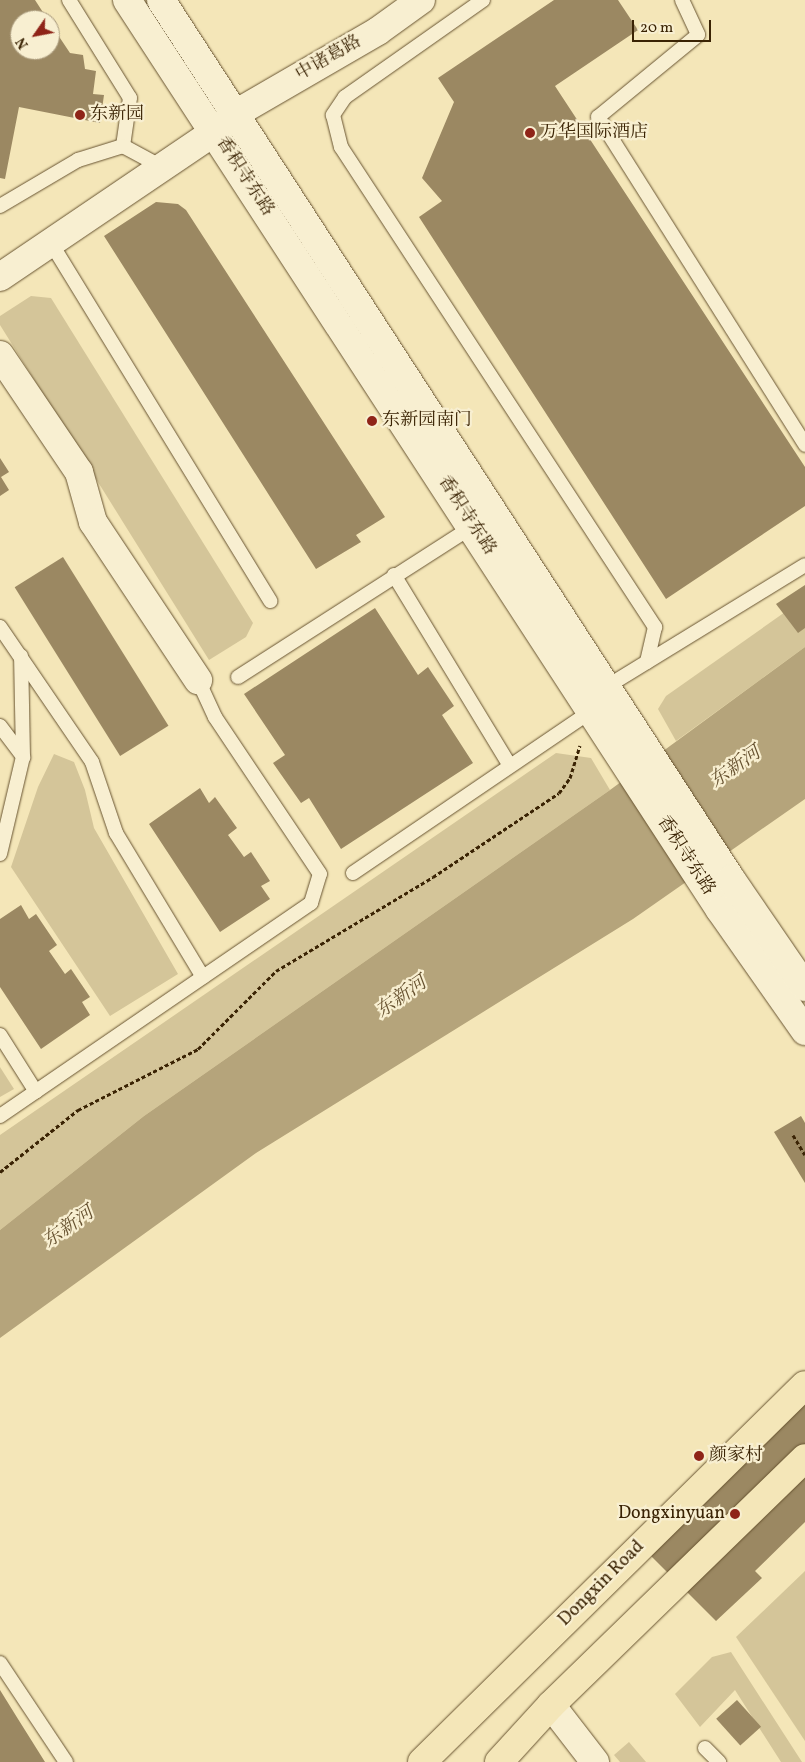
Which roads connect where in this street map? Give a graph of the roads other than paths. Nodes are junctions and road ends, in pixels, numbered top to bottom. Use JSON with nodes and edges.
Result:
{"nodes":[{"id":1,"x":69,"y":0,"type":"edge"},
{"id":2,"x":127,"y":0,"type":"edge"},
{"id":3,"x":161,"y":0,"type":"edge"},
{"id":4,"x":421,"y":0,"type":"edge"},
{"id":5,"x":483,"y":0,"type":"edge"},
{"id":6,"x":682,"y":0,"type":"edge"},
{"id":7,"x":235,"y":114,"type":"junction"},
{"id":8,"x":214,"y":132,"type":"junction"},
{"id":9,"x":123,"y":146,"type":"junction"},
{"id":10,"x":162,"y":167,"type":"junction"},
{"id":11,"x":0,"y":206,"type":"edge"},
{"id":12,"x":50,"y":243,"type":"junction"},
{"id":13,"x":0,"y":277,"type":"edge"},
{"id":14,"x":0,"y":355,"type":"edge"},
{"id":15,"x":805,"y":445,"type":"edge"},
{"id":16,"x":472,"y":527,"type":"junction"},
{"id":17,"x":805,"y":565,"type":"edge"},
{"id":18,"x":394,"y":575,"type":"junction"},
{"id":19,"x":270,"y":601,"type":"dead end"},
{"id":20,"x":0,"y":627,"type":"edge"},
{"id":21,"x":21,"y":656,"type":"junction"},
{"id":22,"x":647,"y":662,"type":"junction"},
{"id":23,"x":238,"y":677,"type":"dead end"},
{"id":24,"x":198,"y":680,"type":"joint"},
{"id":25,"x":606,"y":687,"type":"junction"},
{"id":26,"x":591,"y":711,"type":"junction"},
{"id":27,"x":0,"y":726,"type":"edge"},
{"id":28,"x":621,"y":733,"type":"junction"},
{"id":29,"x":22,"y":757,"type":"junction"},
{"id":30,"x":510,"y":766,"type":"junction"},
{"id":31,"x":0,"y":854,"type":"edge"},
{"id":32,"x":353,"y":873,"type":"dead end"},
{"id":33,"x":204,"y":977,"type":"junction"},
{"id":34,"x":805,"y":987,"type":"edge"},
{"id":35,"x":805,"y":1031,"type":"edge"},
{"id":36,"x":0,"y":1035,"type":"edge"},
{"id":37,"x":36,"y":1092,"type":"junction"},
{"id":38,"x":0,"y":1116,"type":"edge"},
{"id":39,"x":805,"y":1385,"type":"edge"},
{"id":40,"x":805,"y":1458,"type":"edge"},
{"id":41,"x":0,"y":1663,"type":"edge"},
{"id":42,"x":551,"y":1705,"type":"junction"},
{"id":43,"x":706,"y":1748,"type":"dead end"},
{"id":44,"x":66,"y":1762,"type":"edge"},
{"id":45,"x":422,"y":1762,"type":"edge"},
{"id":46,"x":499,"y":1762,"type":"edge"},
{"id":47,"x":595,"y":1762,"type":"edge"},
{"id":48,"x":719,"y":1762,"type":"edge"}],
"edges":[{"from":1,"to":9,"type":"lane"},
{"from":2,"to":8,"type":"main road","name":"香积寺东路"},
{"from":3,"to":7,"type":"main road","name":"香积寺东路"},
{"from":4,"to":7,"type":"main road","name":"中诸葛路"},
{"from":5,"to":22,"type":"lane"},
{"from":6,"to":15,"type":"lane"},
{"from":7,"to":8,"type":"main road","name":"中诸葛路"},
{"from":7,"to":25,"type":"main road","name":"香积寺东路"},
{"from":8,"to":10,"type":"main road","name":"中诸葛路"},
{"from":8,"to":16,"type":"main road","name":"香积寺东路"},
{"from":9,"to":10,"type":"lane"},
{"from":9,"to":11,"type":"lane"},
{"from":10,"to":12,"type":"main road","name":"中诸葛路"},
{"from":12,"to":13,"type":"main road","name":"中诸葛路"},
{"from":12,"to":19,"type":"lane"},
{"from":14,"to":24,"type":"main road"},
{"from":16,"to":18,"type":"lane"},
{"from":16,"to":26,"type":"main road","name":"香积寺东路"},
{"from":17,"to":22,"type":"lane"},
{"from":18,"to":23,"type":"lane"},
{"from":18,"to":30,"type":"lane"},
{"from":20,"to":21,"type":"lane"},
{"from":21,"to":29,"type":"lane"},
{"from":21,"to":33,"type":"lane"},
{"from":22,"to":25,"type":"lane"},
{"from":24,"to":33,"type":"lane"},
{"from":25,"to":28,"type":"main road","name":"香积寺东路"},
{"from":26,"to":28,"type":"main road","name":"香积寺东路"},
{"from":26,"to":30,"type":"lane"},
{"from":27,"to":29,"type":"lane"},
{"from":28,"to":34,"type":"main road","name":"香积寺东路"},
{"from":28,"to":35,"type":"main road","name":"香积寺东路"},
{"from":29,"to":31,"type":"lane"},
{"from":30,"to":32,"type":"lane"},
{"from":33,"to":37,"type":"lane"},
{"from":36,"to":37,"type":"lane"},
{"from":37,"to":38,"type":"lane"},
{"from":39,"to":45,"type":"main road","name":"Dongxin Road"},
{"from":40,"to":42,"type":"main road"},
{"from":41,"to":44,"type":"lane"},
{"from":42,"to":46,"type":"main road"},
{"from":42,"to":47,"type":"main road"},
{"from":43,"to":48,"type":"lane"}]}
